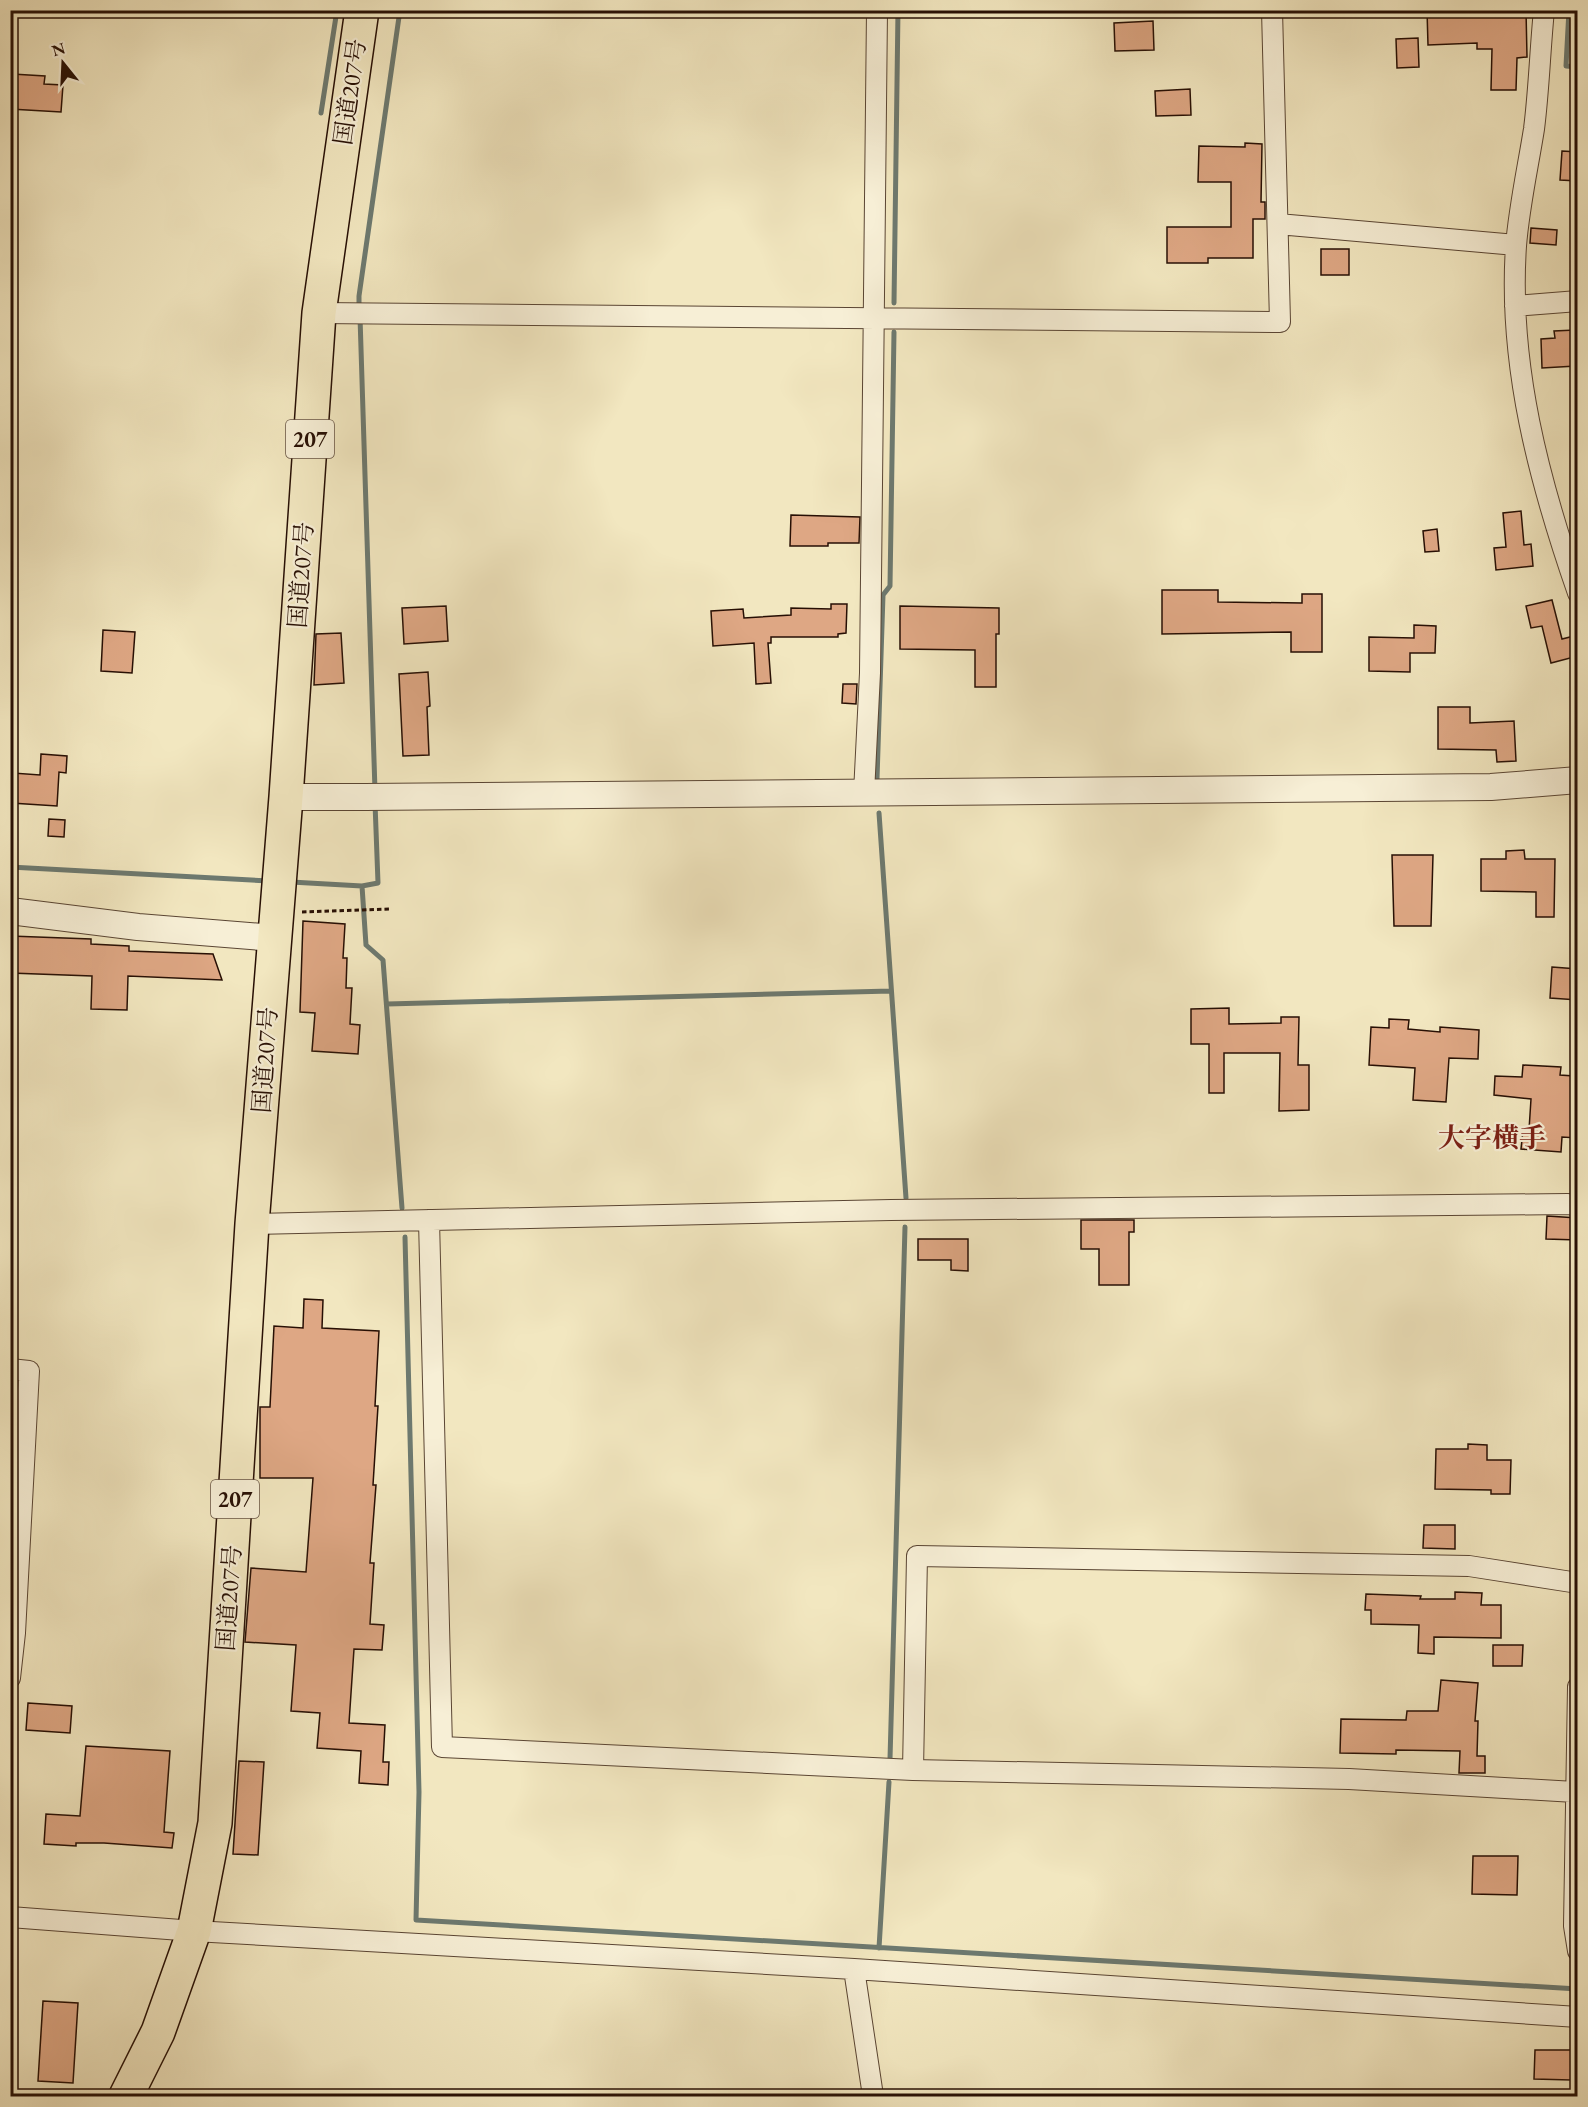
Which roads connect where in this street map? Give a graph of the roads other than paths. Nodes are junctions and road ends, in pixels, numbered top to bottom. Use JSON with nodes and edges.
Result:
{"nodes":[{"id":1,"x":362,"y":10,"type":"edge"},
{"id":2,"x":877,"y":10,"type":"edge"},
{"id":3,"x":1272,"y":10,"type":"edge"},
{"id":4,"x":1544,"y":10,"type":"edge"},
{"id":5,"x":1278,"y":224,"type":"junction"},
{"id":6,"x":1516,"y":245,"type":"junction"},
{"id":7,"x":1578,"y":301,"type":"edge"},
{"id":8,"x":1515,"y":306,"type":"junction"},
{"id":9,"x":319,"y":314,"type":"junction"},
{"id":10,"x":874,"y":317,"type":"junction"},
{"id":11,"x":1578,"y":593,"type":"edge"},
{"id":12,"x":1578,"y":780,"type":"edge"},
{"id":13,"x":864,"y":793,"type":"junction"},
{"id":14,"x":286,"y":796,"type":"junction"},
{"id":15,"x":277,"y":902,"type":"junction"},
{"id":16,"x":10,"y":911,"type":"edge"},
{"id":17,"x":1578,"y":1206,"type":"edge"},
{"id":18,"x":429,"y":1220,"type":"junction"},
{"id":19,"x":252,"y":1224,"type":"junction"},
{"id":20,"x":10,"y":1369,"type":"edge"},
{"id":21,"x":1578,"y":1582,"type":"edge"},
{"id":22,"x":10,"y":1678,"type":"edge"},
{"id":23,"x":1578,"y":1687,"type":"edge"},
{"id":24,"x":1577,"y":1758,"type":"edge"},
{"id":25,"x":913,"y":1770,"type":"junction"},
{"id":26,"x":1575,"y":1792,"type":"junction"},
{"id":27,"x":10,"y":1917,"type":"edge"},
{"id":28,"x":194,"y":1930,"type":"junction"},
{"id":29,"x":1578,"y":1951,"type":"edge"},
{"id":30,"x":854,"y":1969,"type":"junction"},
{"id":31,"x":1578,"y":2017,"type":"edge"},
{"id":32,"x":126,"y":2097,"type":"edge"},
{"id":33,"x":873,"y":2097,"type":"edge"}],
"edges":[{"from":1,"to":9,"type":"highway","name":"国道207号","number":"207"},
{"from":2,"to":10,"type":"street"},
{"from":3,"to":5,"type":"street"},
{"from":4,"to":6,"type":"street"},
{"from":5,"to":6,"type":"street"},
{"from":5,"to":10,"type":"street"},
{"from":6,"to":8,"type":"street"},
{"from":7,"to":8,"type":"street"},
{"from":8,"to":11,"type":"street"},
{"from":9,"to":10,"type":"street"},
{"from":9,"to":14,"type":"highway","name":"国道207号","number":"207"},
{"from":10,"to":13,"type":"street"},
{"from":12,"to":13,"type":"street"},
{"from":13,"to":14,"type":"street"},
{"from":14,"to":15,"type":"highway","name":"国道207号","number":"207"},
{"from":15,"to":16,"type":"street"},
{"from":15,"to":19,"type":"highway","name":"国道207号","number":"207"},
{"from":17,"to":18,"type":"street"},
{"from":18,"to":19,"type":"street"},
{"from":18,"to":25,"type":"street"},
{"from":19,"to":28,"type":"highway","name":"国道207号","number":"207"},
{"from":20,"to":22,"type":"street"},
{"from":21,"to":25,"type":"street"},
{"from":23,"to":24,"type":"street"},
{"from":24,"to":26,"type":"street"},
{"from":25,"to":26,"type":"street"},
{"from":26,"to":29,"type":"street"},
{"from":27,"to":28,"type":"street"},
{"from":28,"to":30,"type":"street"},
{"from":28,"to":32,"type":"highway","name":"国道207号","number":"207"},
{"from":30,"to":31,"type":"street"},
{"from":30,"to":33,"type":"street"}]}
